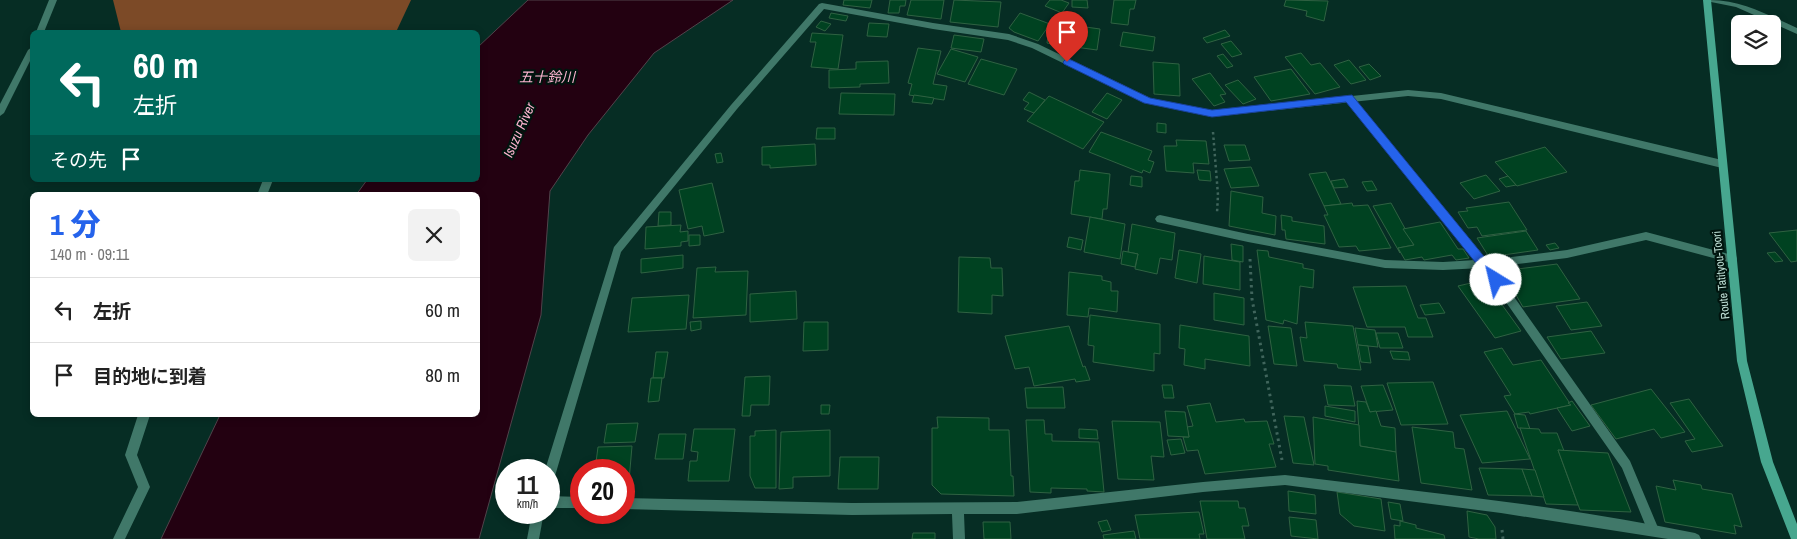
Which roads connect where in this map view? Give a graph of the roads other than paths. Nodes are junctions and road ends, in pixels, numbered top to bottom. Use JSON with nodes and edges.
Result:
{"nodes":[{"id":1,"x":53,"y":0,"type":"edge"},
{"id":2,"x":1707,"y":0,"type":"edge"},
{"id":3,"x":1714,"y":0,"type":"edge"},
{"id":4,"x":41,"y":30,"type":"edge"},
{"id":5,"x":1797,"y":31,"type":"edge"},
{"id":6,"x":30,"y":54,"type":"edge"},
{"id":7,"x":1349,"y":98,"type":"junction"},
{"id":8,"x":0,"y":113,"type":"edge"},
{"id":9,"x":1722,"y":164,"type":"junction"},
{"id":10,"x":1160,"y":218,"type":"dead end"},
{"id":11,"x":1732,"y":259,"type":"junction"},
{"id":12,"x":1486,"y":264,"type":"junction"},
{"id":13,"x":143,"y":417,"type":"edge"},
{"id":14,"x":554,"y":459,"type":"edge"},
{"id":15,"x":635,"y":504,"type":"edge"},
{"id":16,"x":958,"y":508,"type":"junction"},
{"id":17,"x":536,"y":524,"type":"edge"},
{"id":18,"x":1653,"y":530,"type":"junction"},
{"id":19,"x":119,"y":539,"type":"edge"},
{"id":20,"x":534,"y":539,"type":"edge"},
{"id":21,"x":959,"y":539,"type":"edge"},
{"id":22,"x":1695,"y":539,"type":"edge"},
{"id":23,"x":1797,"y":539,"type":"edge"}],
"edges":[{"from":1,"to":4,"type":"street"},
{"from":2,"to":9,"type":"main road","name":"Route Tatityou-Toori"},
{"from":3,"to":5,"type":"street"},
{"from":6,"to":8,"type":"street"},
{"from":7,"to":9,"type":"street"},
{"from":7,"to":12,"type":"street"},
{"from":7,"to":14,"type":"street"},
{"from":9,"to":11,"type":"main road","name":"Route Tatityou-Toori"},
{"from":10,"to":12,"type":"street"},
{"from":11,"to":12,"type":"street"},
{"from":11,"to":23,"type":"main road","name":"Route Tatityou-Toori"},
{"from":12,"to":18,"type":"street"},
{"from":13,"to":19,"type":"street"},
{"from":15,"to":16,"type":"street"},
{"from":16,"to":18,"type":"street"},
{"from":16,"to":21,"type":"street"},
{"from":17,"to":20,"type":"street"},
{"from":18,"to":22,"type":"street"}]}
